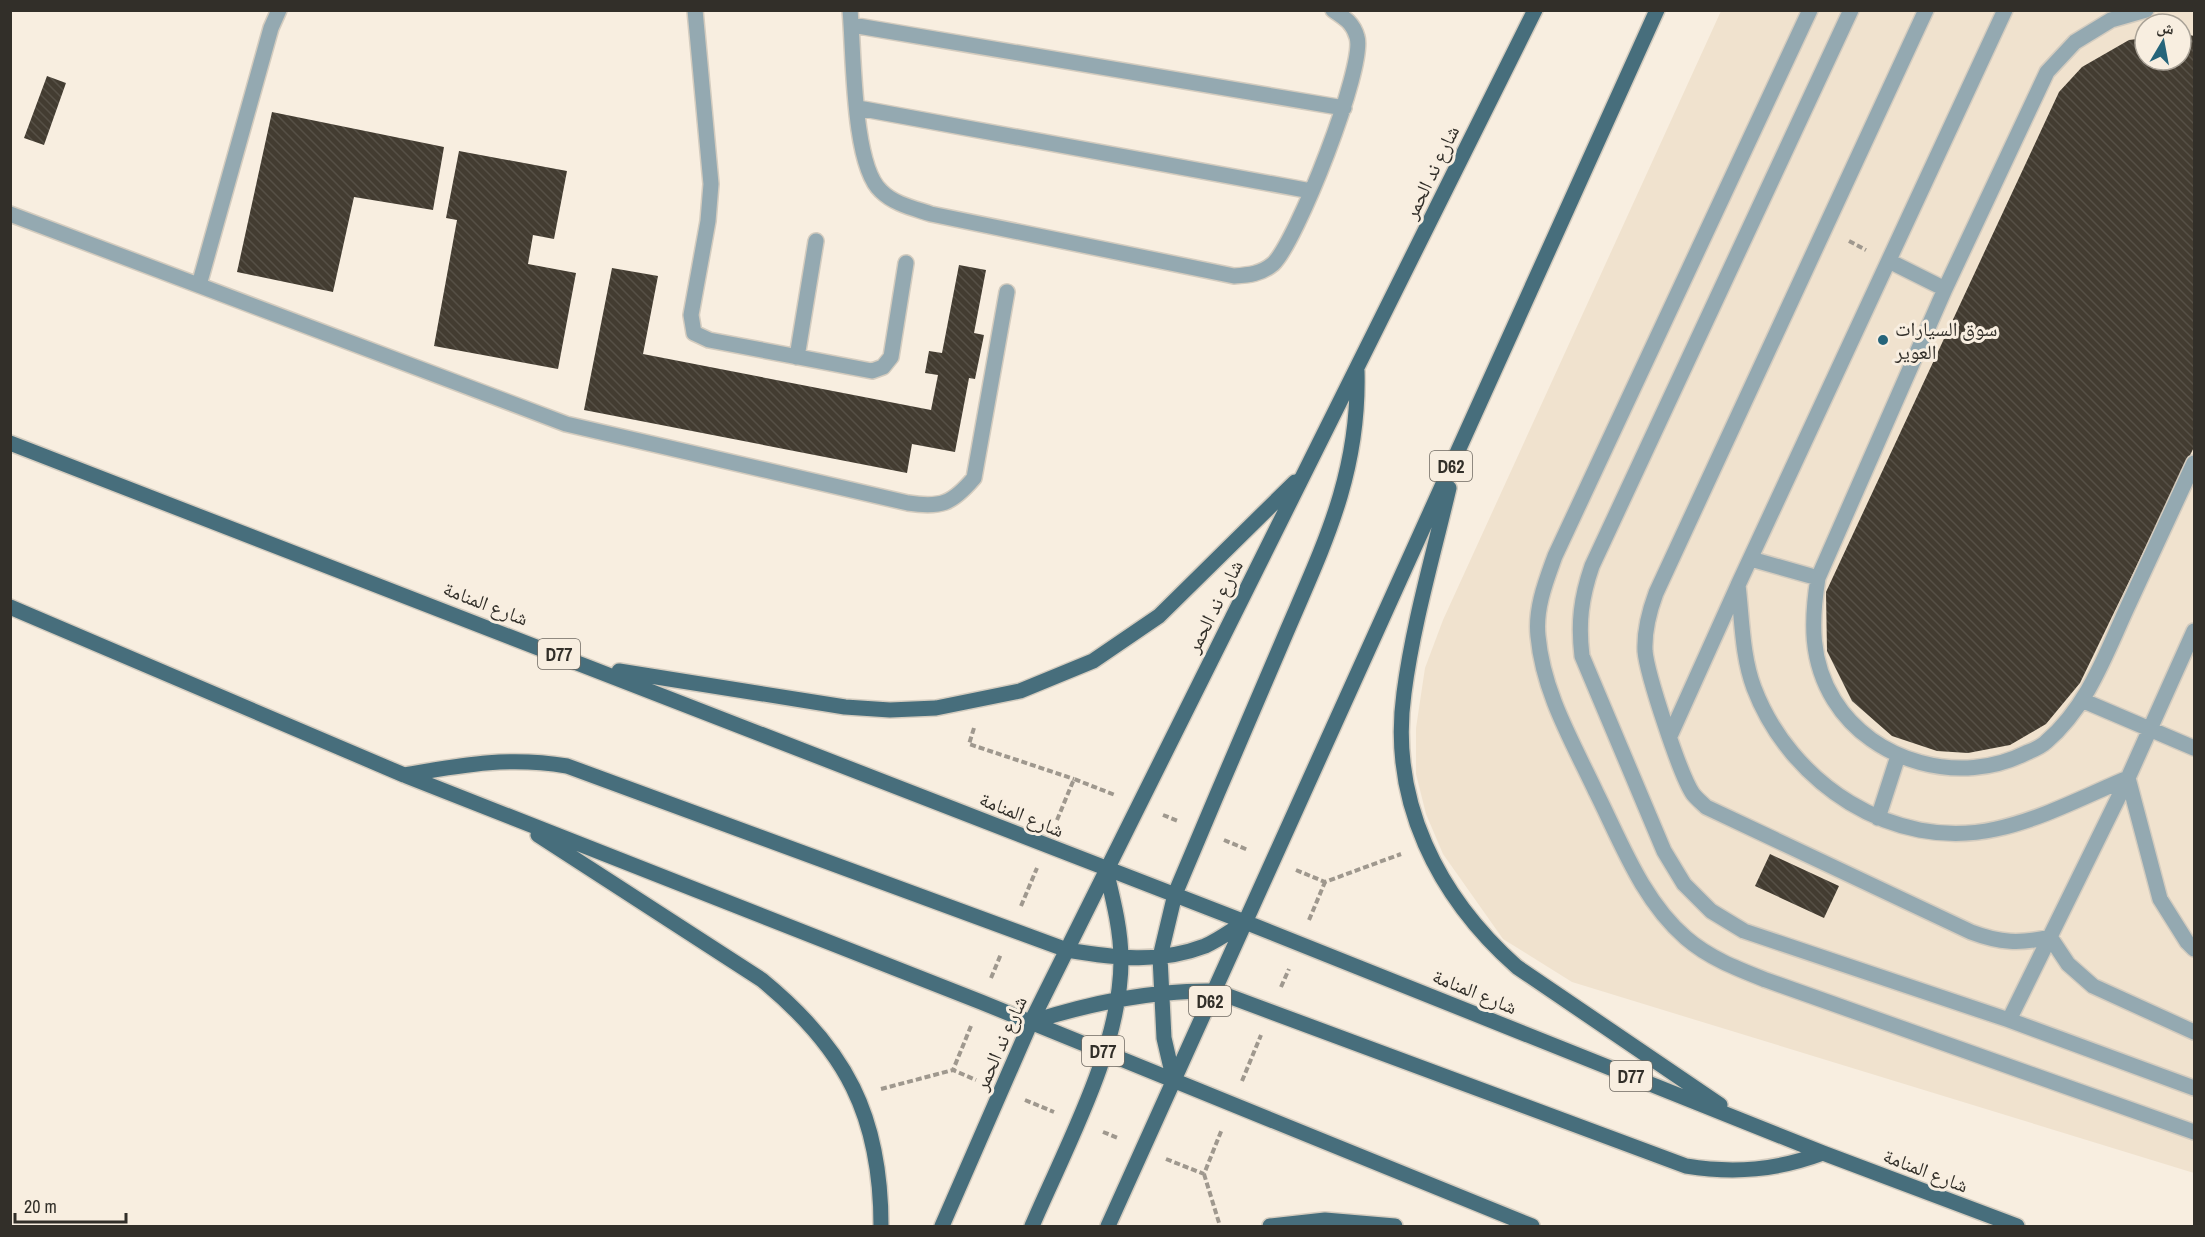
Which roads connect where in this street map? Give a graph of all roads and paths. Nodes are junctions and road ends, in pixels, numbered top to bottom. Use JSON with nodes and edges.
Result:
{"nodes":[{"id":1,"x":279,"y":10,"type":"edge"},
{"id":2,"x":695,"y":10,"type":"edge"},
{"id":3,"x":1333,"y":10,"type":"edge"},
{"id":4,"x":1535,"y":10,"type":"edge"},
{"id":5,"x":1657,"y":10,"type":"edge"},
{"id":6,"x":1810,"y":10,"type":"edge"},
{"id":7,"x":1851,"y":10,"type":"edge"},
{"id":8,"x":1926,"y":10,"type":"edge"},
{"id":9,"x":2146,"y":10,"type":"edge"},
{"id":10,"x":2006,"y":12,"type":"edge"},
{"id":11,"x":851,"y":18,"type":"edge"},
{"id":12,"x":858,"y":108,"type":"junction"},
{"id":13,"x":1344,"y":108,"type":"junction"},
{"id":14,"x":1311,"y":191,"type":"junction"},
{"id":15,"x":10,"y":214,"type":"edge"},
{"id":16,"x":1825,"y":229,"type":"junction"},
{"id":17,"x":816,"y":241,"type":"dead end"},
{"id":18,"x":1888,"y":261,"type":"junction"},
{"id":19,"x":906,"y":262,"type":"dead end"},
{"id":20,"x":199,"y":285,"type":"junction"},
{"id":21,"x":1945,"y":289,"type":"junction"},
{"id":22,"x":1007,"y":292,"type":"dead end"},
{"id":23,"x":797,"y":357,"type":"junction"},
{"id":24,"x":1357,"y":368,"type":"junction"},
{"id":25,"x":10,"y":443,"type":"edge"},
{"id":26,"x":1457,"y":454,"type":"junction"},
{"id":27,"x":2194,"y":463,"type":"edge"},
{"id":28,"x":1305,"y":471,"type":"junction"},
{"id":29,"x":1751,"y":559,"type":"junction"},
{"id":30,"x":1818,"y":578,"type":"junction"},
{"id":31,"x":1738,"y":585,"type":"junction"},
{"id":32,"x":10,"y":607,"type":"edge"},
{"id":33,"x":2194,"y":632,"type":"edge"},
{"id":34,"x":590,"y":666,"type":"junction"},
{"id":35,"x":981,"y":701,"type":"junction"},
{"id":36,"x":2084,"y":701,"type":"junction"},
{"id":37,"x":2150,"y":729,"type":"junction"},
{"id":38,"x":1670,"y":736,"type":"junction"},
{"id":39,"x":2194,"y":748,"type":"edge"},
{"id":40,"x":1898,"y":756,"type":"junction"},
{"id":41,"x":404,"y":775,"type":"junction"},
{"id":42,"x":1074,"y":778,"type":"dead end"},
{"id":43,"x":2128,"y":778,"type":"junction"},
{"id":44,"x":510,"y":817,"type":"junction"},
{"id":45,"x":1878,"y":818,"type":"junction"},
{"id":46,"x":1425,"y":845,"type":"junction"},
{"id":47,"x":1106,"y":870,"type":"junction"},
{"id":48,"x":1325,"y":882,"type":"dead end"},
{"id":49,"x":1175,"y":894,"type":"junction"},
{"id":50,"x":1245,"y":922,"type":"junction"},
{"id":51,"x":2050,"y":937,"type":"junction"},
{"id":52,"x":2194,"y":949,"type":"edge"},
{"id":53,"x":1067,"y":950,"type":"junction"},
{"id":54,"x":1160,"y":957,"type":"junction"},
{"id":55,"x":1121,"y":959,"type":"junction"},
{"id":56,"x":1215,"y":992,"type":"junction"},
{"id":57,"x":1161,"y":993,"type":"junction"},
{"id":58,"x":1117,"y":999,"type":"junction"},
{"id":59,"x":2009,"y":1020,"type":"junction"},
{"id":60,"x":1031,"y":1022,"type":"junction"},
{"id":61,"x":2194,"y":1032,"type":"edge"},
{"id":62,"x":1106,"y":1053,"type":"junction"},
{"id":63,"x":953,"y":1070,"type":"dead end"},
{"id":64,"x":1174,"y":1081,"type":"junction"},
{"id":65,"x":2194,"y":1088,"type":"edge"},
{"id":66,"x":858,"y":1095,"type":"junction"},
{"id":67,"x":1745,"y":1122,"type":"junction"},
{"id":68,"x":2194,"y":1132,"type":"edge"},
{"id":69,"x":1823,"y":1153,"type":"junction"},
{"id":70,"x":1204,"y":1174,"type":"dead end"},
{"id":71,"x":880,"y":1227,"type":"edge"},
{"id":72,"x":942,"y":1227,"type":"edge"},
{"id":73,"x":1032,"y":1227,"type":"edge"},
{"id":74,"x":1108,"y":1227,"type":"edge"},
{"id":75,"x":1220,"y":1227,"type":"edge"},
{"id":76,"x":1270,"y":1227,"type":"edge"},
{"id":77,"x":1395,"y":1227,"type":"edge"},
{"id":78,"x":1532,"y":1227,"type":"edge"},
{"id":79,"x":2017,"y":1227,"type":"edge"}],
"edges":[{"from":1,"to":20,"type":"lane"},
{"from":2,"to":23,"type":"lane"},
{"from":3,"to":13,"type":"lane"},
{"from":4,"to":24,"type":"main road","name":"شارع ند الحمر"},
{"from":5,"to":26,"type":"main road","number":"D62"},
{"from":6,"to":68,"type":"lane"},
{"from":7,"to":59,"type":"lane"},
{"from":8,"to":16,"type":"lane"},
{"from":9,"to":21,"type":"lane"},
{"from":10,"to":18,"type":"lane"},
{"from":11,"to":12,"type":"lane"},
{"from":11,"to":13,"type":"lane"},
{"from":12,"to":14,"type":"lane"},
{"from":12,"to":14,"type":"lane"},
{"from":13,"to":14,"type":"lane"},
{"from":15,"to":20,"type":"lane"},
{"from":16,"to":18,"type":"path"},
{"from":16,"to":38,"type":"lane"},
{"from":17,"to":23,"type":"lane"},
{"from":18,"to":21,"type":"lane"},
{"from":18,"to":29,"type":"lane"},
{"from":19,"to":23,"type":"lane"},
{"from":20,"to":22,"type":"lane"},
{"from":21,"to":30,"type":"lane"},
{"from":24,"to":28,"type":"main road","name":"شارع ند الحمر"},
{"from":24,"to":49,"type":"main road"},
{"from":25,"to":34,"type":"main road","name":"شارع المنامة","number":"D77"},
{"from":26,"to":46,"type":"main road"},
{"from":26,"to":50,"type":"main road","number":"D62"},
{"from":27,"to":36,"type":"lane"},
{"from":28,"to":35,"type":"main road"},
{"from":28,"to":47,"type":"main road","name":"شارع ند الحمر"},
{"from":29,"to":30,"type":"lane"},
{"from":29,"to":31,"type":"lane"},
{"from":30,"to":40,"type":"lane"},
{"from":31,"to":38,"type":"lane"},
{"from":31,"to":45,"type":"lane"},
{"from":32,"to":41,"type":"main road","number":"D77"},
{"from":33,"to":37,"type":"lane"},
{"from":34,"to":35,"type":"main road"},
{"from":34,"to":47,"type":"main road","name":"شارع المنامة","number":"D77"},
{"from":35,"to":42,"type":"path"},
{"from":36,"to":37,"type":"lane"},
{"from":36,"to":40,"type":"lane"},
{"from":37,"to":39,"type":"lane"},
{"from":37,"to":43,"type":"lane"},
{"from":38,"to":51,"type":"lane"},
{"from":40,"to":45,"type":"lane"},
{"from":41,"to":44,"type":"main road","number":"D77"},
{"from":41,"to":53,"type":"main road"},
{"from":43,"to":45,"type":"lane"},
{"from":43,"to":51,"type":"lane"},
{"from":43,"to":52,"type":"lane"},
{"from":44,"to":60,"type":"main road","number":"D77"},
{"from":44,"to":66,"type":"main road"},
{"from":46,"to":48,"type":"path"},
{"from":46,"to":67,"type":"main road"},
{"from":47,"to":49,"type":"main road","name":"شارع المنامة","number":"D77"},
{"from":47,"to":53,"type":"main road","name":"شارع ند الحمر"},
{"from":47,"to":55,"type":"main road"},
{"from":49,"to":50,"type":"main road","name":"شارع المنامة","number":"D77"},
{"from":49,"to":54,"type":"main road"},
{"from":50,"to":54,"type":"main road"},
{"from":50,"to":56,"type":"main road","number":"D62"},
{"from":50,"to":67,"type":"main road","name":"شارع المنامة","number":"D77"},
{"from":51,"to":59,"type":"lane"},
{"from":51,"to":61,"type":"lane"},
{"from":53,"to":55,"type":"main road"},
{"from":53,"to":60,"type":"main road","name":"شارع ند الحمر"},
{"from":54,"to":55,"type":"main road"},
{"from":54,"to":57,"type":"main road"},
{"from":55,"to":58,"type":"main road"},
{"from":56,"to":57,"type":"main road"},
{"from":56,"to":64,"type":"main road","number":"D62"},
{"from":56,"to":69,"type":"main road"},
{"from":57,"to":58,"type":"main road"},
{"from":57,"to":64,"type":"main road"},
{"from":58,"to":60,"type":"main road"},
{"from":58,"to":62,"type":"main road"},
{"from":59,"to":65,"type":"lane"},
{"from":60,"to":62,"type":"main road","number":"D77"},
{"from":60,"to":72,"type":"main road","name":"شارع ند الحمر"},
{"from":62,"to":64,"type":"main road","number":"D77"},
{"from":62,"to":73,"type":"main road"},
{"from":63,"to":66,"type":"path"},
{"from":64,"to":74,"type":"main road","number":"D62"},
{"from":64,"to":78,"type":"main road","number":"D77"},
{"from":66,"to":71,"type":"main road"},
{"from":67,"to":69,"type":"main road","name":"شارع المنامة","number":"D77"},
{"from":69,"to":79,"type":"main road","name":"شارع المنامة","number":"D77"},
{"from":70,"to":75,"type":"path"},
{"from":76,"to":77,"type":"main road"}]}
